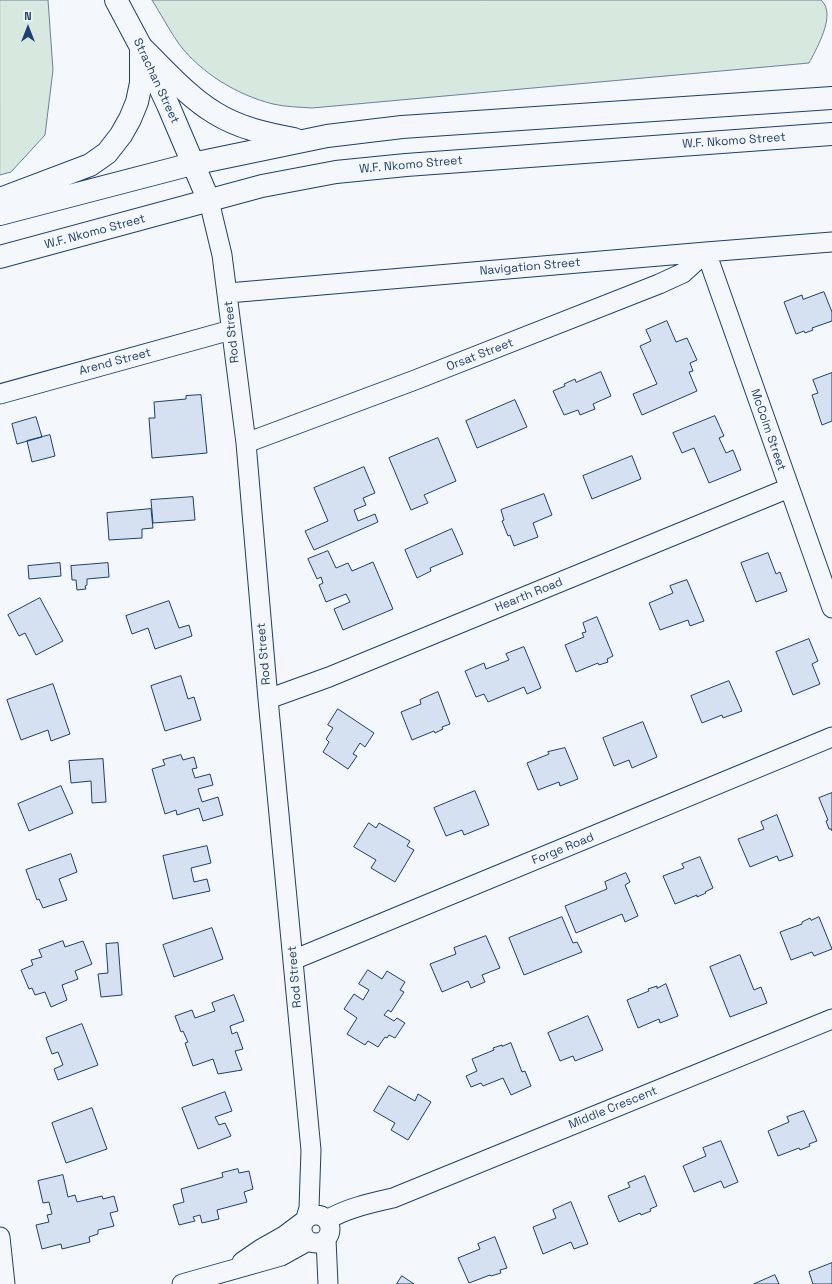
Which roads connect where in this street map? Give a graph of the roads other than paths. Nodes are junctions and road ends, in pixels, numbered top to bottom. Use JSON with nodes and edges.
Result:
{"nodes":[{"id":1,"x":116,"y":0,"type":"edge"},
{"id":2,"x":141,"y":47,"type":"junction"},
{"id":3,"x":832,"y":98,"type":"edge"},
{"id":4,"x":832,"y":134,"type":"edge"},
{"id":5,"x":304,"y":140,"type":"junction"},
{"id":6,"x":192,"y":164,"type":"junction"},
{"id":7,"x":0,"y":199,"type":"edge"},
{"id":8,"x":209,"y":201,"type":"junction"},
{"id":9,"x":0,"y":214,"type":"edge"},
{"id":10,"x":832,"y":242,"type":"edge"},
{"id":11,"x":706,"y":252,"type":"junction"},
{"id":12,"x":0,"y":257,"type":"edge"},
{"id":13,"x":228,"y":293,"type":"junction"},
{"id":14,"x":231,"y":330,"type":"junction"},
{"id":15,"x":0,"y":394,"type":"edge"},
{"id":16,"x":246,"y":443,"type":"junction"},
{"id":17,"x":789,"y":488,"type":"junction"},
{"id":18,"x":832,"y":608,"type":"edge"},
{"id":19,"x":268,"y":699,"type":"junction"},
{"id":20,"x":832,"y":737,"type":"edge"},
{"id":21,"x":293,"y":960,"type":"junction"},
{"id":22,"x":832,"y":1019,"type":"edge"},
{"id":23,"x":317,"y":1229,"type":"junction"},
{"id":24,"x":0,"y":1238,"type":"edge"},
{"id":25,"x":5,"y":1284,"type":"edge"},
{"id":26,"x":182,"y":1284,"type":"edge"},
{"id":27,"x":319,"y":1284,"type":"edge"},
{"id":28,"x":328,"y":1284,"type":"edge"}],
"edges":[{"from":1,"to":2,"type":"main road","name":"Strachan Street"},
{"from":2,"to":5,"type":"main road"},
{"from":2,"to":6,"type":"main road","name":"Strachan Street"},
{"from":2,"to":7,"type":"main road"},
{"from":3,"to":5,"type":"main road"},
{"from":4,"to":8,"type":"main road","name":"W.F. Nkomo Street"},
{"from":5,"to":6,"type":"main road"},
{"from":6,"to":8,"type":"main road","name":"Rod Street"},
{"from":6,"to":9,"type":"main road"},
{"from":8,"to":12,"type":"main road","name":"W.F. Nkomo Street"},
{"from":8,"to":13,"type":"street","name":"Rod Street"},
{"from":10,"to":11,"type":"street","name":"Navigation Street"},
{"from":11,"to":13,"type":"street","name":"Navigation Street"},
{"from":11,"to":16,"type":"street","name":"Orsat Street"},
{"from":11,"to":17,"type":"street","name":"McColm Street"},
{"from":13,"to":14,"type":"street","name":"Rod Street"},
{"from":14,"to":15,"type":"street","name":"Arend Street"},
{"from":14,"to":16,"type":"street","name":"Rod Street"},
{"from":16,"to":19,"type":"street","name":"Rod Street"},
{"from":17,"to":18,"type":"street","name":"McColm Street"},
{"from":17,"to":19,"type":"street","name":"Hearth Road"},
{"from":19,"to":21,"type":"street","name":"Rod Street"},
{"from":20,"to":21,"type":"street","name":"Forge Road"},
{"from":21,"to":23,"type":"street","name":"Rod Street"},
{"from":22,"to":23,"type":"street","name":"Middle Crescent"},
{"from":23,"to":26,"type":"street","name":"Middle Crescent"},
{"from":23,"to":27,"type":"street","name":"Rod Street"},
{"from":23,"to":28,"type":"street","name":"Rod Street"},
{"from":24,"to":25,"type":"street"}]}
